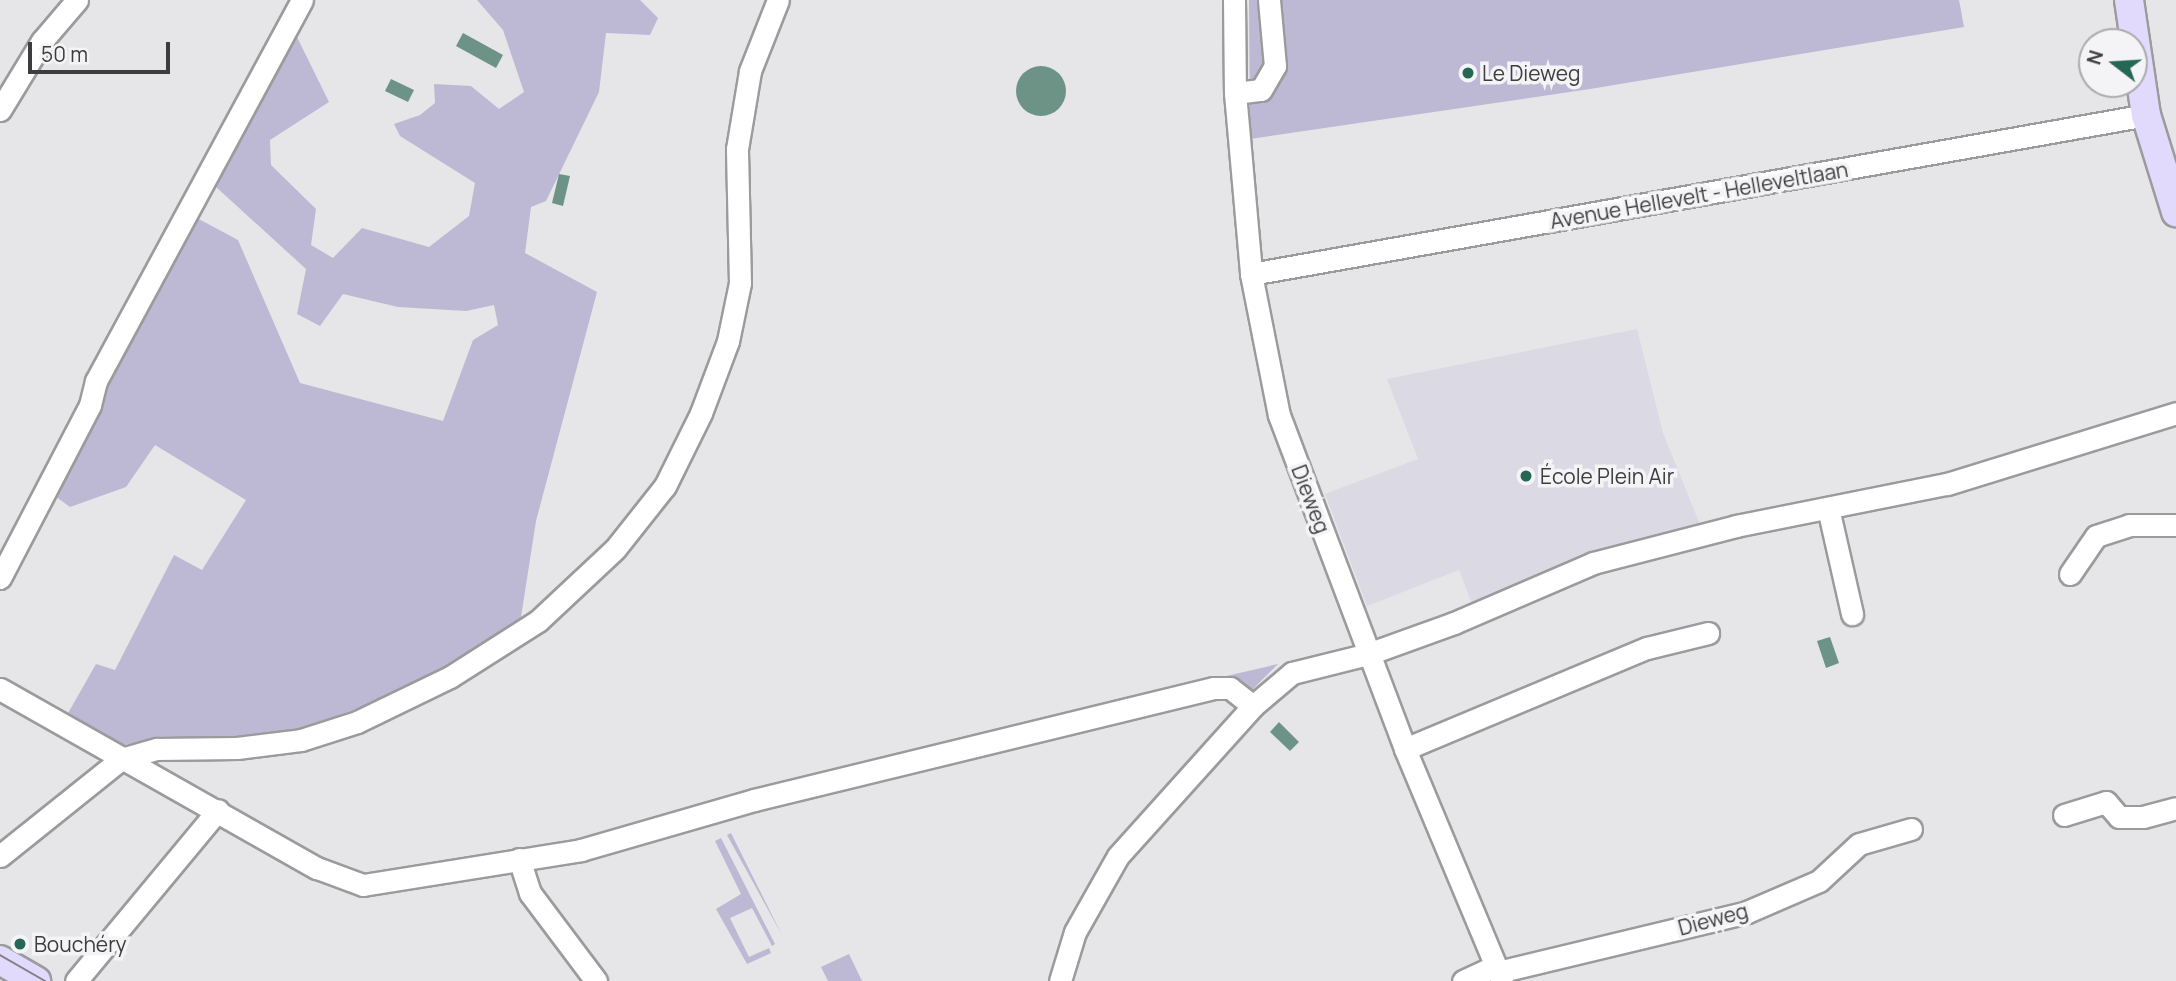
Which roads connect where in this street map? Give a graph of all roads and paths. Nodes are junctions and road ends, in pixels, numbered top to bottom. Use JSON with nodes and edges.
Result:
{"nodes":[{"id":1,"x":76,"y":0,"type":"edge"},
{"id":2,"x":302,"y":0,"type":"edge"},
{"id":3,"x":778,"y":0,"type":"edge"},
{"id":4,"x":1234,"y":0,"type":"edge"},
{"id":5,"x":1269,"y":0,"type":"edge"},
{"id":6,"x":2129,"y":0,"type":"edge"},
{"id":7,"x":1236,"y":93,"type":"junction"},
{"id":8,"x":0,"y":110,"type":"edge"},
{"id":9,"x":2146,"y":115,"type":"junction"},
{"id":10,"x":2176,"y":212,"type":"edge"},
{"id":11,"x":1251,"y":274,"type":"junction"},
{"id":12,"x":2176,"y":413,"type":"edge"},
{"id":13,"x":1828,"y":508,"type":"junction"},
{"id":14,"x":2176,"y":525,"type":"edge"},
{"id":15,"x":2070,"y":574,"type":"dead end"},
{"id":16,"x":0,"y":578,"type":"edge"},
{"id":17,"x":1852,"y":614,"type":"dead end"},
{"id":18,"x":1708,"y":633,"type":"dead end"},
{"id":19,"x":1368,"y":654,"type":"junction"},
{"id":20,"x":0,"y":689,"type":"edge"},
{"id":21,"x":1252,"y":706,"type":"junction"},
{"id":22,"x":1405,"y":749,"type":"junction"},
{"id":23,"x":121,"y":759,"type":"junction"},
{"id":24,"x":2176,"y":808,"type":"edge"},
{"id":25,"x":218,"y":810,"type":"junction"},
{"id":26,"x":2064,"y":815,"type":"dead end"},
{"id":27,"x":1911,"y":829,"type":"dead end"},
{"id":28,"x":0,"y":856,"type":"edge"},
{"id":29,"x":519,"y":859,"type":"junction"},
{"id":30,"x":0,"y":960,"type":"edge"},
{"id":31,"x":1498,"y":973,"type":"edge"},
{"id":32,"x":36,"y":981,"type":"edge"},
{"id":33,"x":76,"y":981,"type":"edge"},
{"id":34,"x":596,"y":981,"type":"edge"},
{"id":35,"x":1060,"y":981,"type":"edge"},
{"id":36,"x":1463,"y":981,"type":"edge"}],
"edges":[{"from":1,"to":8,"type":"street"},
{"from":2,"to":16,"type":"street"},
{"from":3,"to":23,"type":"street"},
{"from":4,"to":7,"type":"street","name":"Dieweg"},
{"from":5,"to":7,"type":"street"},
{"from":6,"to":9,"type":"main road"},
{"from":7,"to":11,"type":"street","name":"Dieweg"},
{"from":9,"to":10,"type":"main road"},
{"from":9,"to":11,"type":"street","name":"Avenue Hellevelt - Helleveltlaan"},
{"from":11,"to":19,"type":"street","name":"Dieweg"},
{"from":12,"to":13,"type":"street"},
{"from":13,"to":17,"type":"street"},
{"from":13,"to":19,"type":"street"},
{"from":14,"to":15,"type":"street"},
{"from":18,"to":22,"type":"street"},
{"from":19,"to":21,"type":"street"},
{"from":19,"to":22,"type":"street","name":"Dieweg"},
{"from":20,"to":23,"type":"street"},
{"from":21,"to":29,"type":"street"},
{"from":21,"to":35,"type":"street"},
{"from":22,"to":31,"type":"street","name":"Dieweg"},
{"from":23,"to":25,"type":"street"},
{"from":23,"to":28,"type":"street"},
{"from":24,"to":26,"type":"street"},
{"from":25,"to":29,"type":"street"},
{"from":25,"to":33,"type":"street"},
{"from":27,"to":31,"type":"street","name":"Dieweg"},
{"from":29,"to":34,"type":"street"},
{"from":30,"to":32,"type":"main road"},
{"from":31,"to":36,"type":"street"}]}
